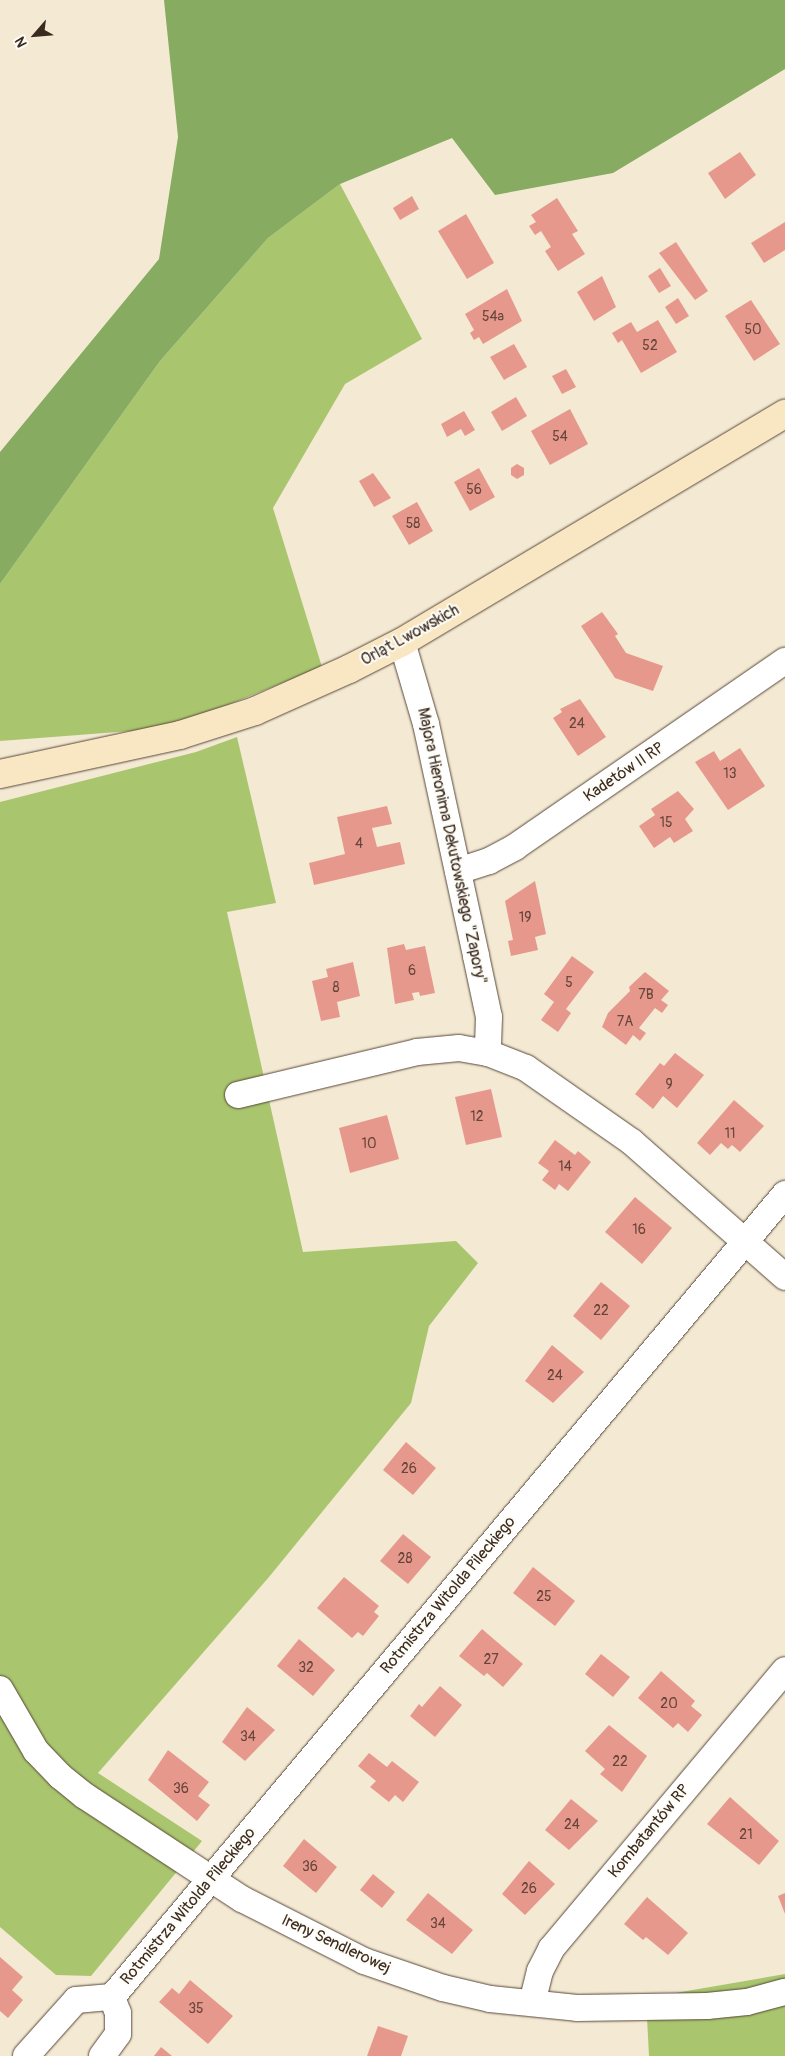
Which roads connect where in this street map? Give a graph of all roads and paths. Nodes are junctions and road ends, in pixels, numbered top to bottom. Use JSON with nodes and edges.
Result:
{"nodes":[{"id":1,"x":785,"y":414,"type":"edge"},
{"id":2,"x":402,"y":642,"type":"junction"},
{"id":3,"x":785,"y":661,"type":"edge"},
{"id":4,"x":0,"y":774,"type":"edge"},
{"id":5,"x":458,"y":871,"type":"junction"},
{"id":6,"x":488,"y":1053,"type":"junction"},
{"id":7,"x":238,"y":1095,"type":"dead end"},
{"id":8,"x":785,"y":1194,"type":"edge"},
{"id":9,"x":745,"y":1242,"type":"junction"},
{"id":10,"x":785,"y":1277,"type":"edge"},
{"id":11,"x":785,"y":1670,"type":"edge"},
{"id":12,"x":0,"y":1689,"type":"edge"},
{"id":13,"x":211,"y":1879,"type":"junction"},
{"id":14,"x":785,"y":1992,"type":"edge"},
{"id":15,"x":112,"y":1997,"type":"junction"},
{"id":16,"x":532,"y":2003,"type":"junction"},
{"id":17,"x":26,"y":2056,"type":"edge"},
{"id":18,"x":102,"y":2056,"type":"edge"}],
"edges":[{"from":1,"to":2,"type":"street","name":"Orląt Lwowskich"},
{"from":2,"to":4,"type":"street","name":"Orląt Lwowskich"},
{"from":2,"to":5,"type":"street","name":"Majora Hieronima Dekutowskiego \"Zapory\""},
{"from":3,"to":5,"type":"street","name":"Kadetów II RP"},
{"from":5,"to":6,"type":"street","name":"Majora Hieronima Dekutowskiego \"Zapory\""},
{"from":6,"to":7,"type":"street"},
{"from":6,"to":9,"type":"street"},
{"from":8,"to":9,"type":"street","name":"Rotmistrza Witolda Pileckiego"},
{"from":9,"to":10,"type":"street"},
{"from":9,"to":13,"type":"street","name":"Rotmistrza Witolda Pileckiego"},
{"from":11,"to":16,"type":"street","name":"Kombatantów RP"},
{"from":12,"to":13,"type":"street","name":"Ireny Sendlerowej"},
{"from":13,"to":15,"type":"street","name":"Rotmistrza Witolda Pileckiego"},
{"from":13,"to":16,"type":"street","name":"Ireny Sendlerowej"},
{"from":14,"to":16,"type":"street","name":"Ireny Sendlerowej"},
{"from":15,"to":17,"type":"street","name":"Rotmistrza Witolda Pileckiego"},
{"from":15,"to":18,"type":"street","name":"Rotmistrza Witolda Pileckiego"}]}
